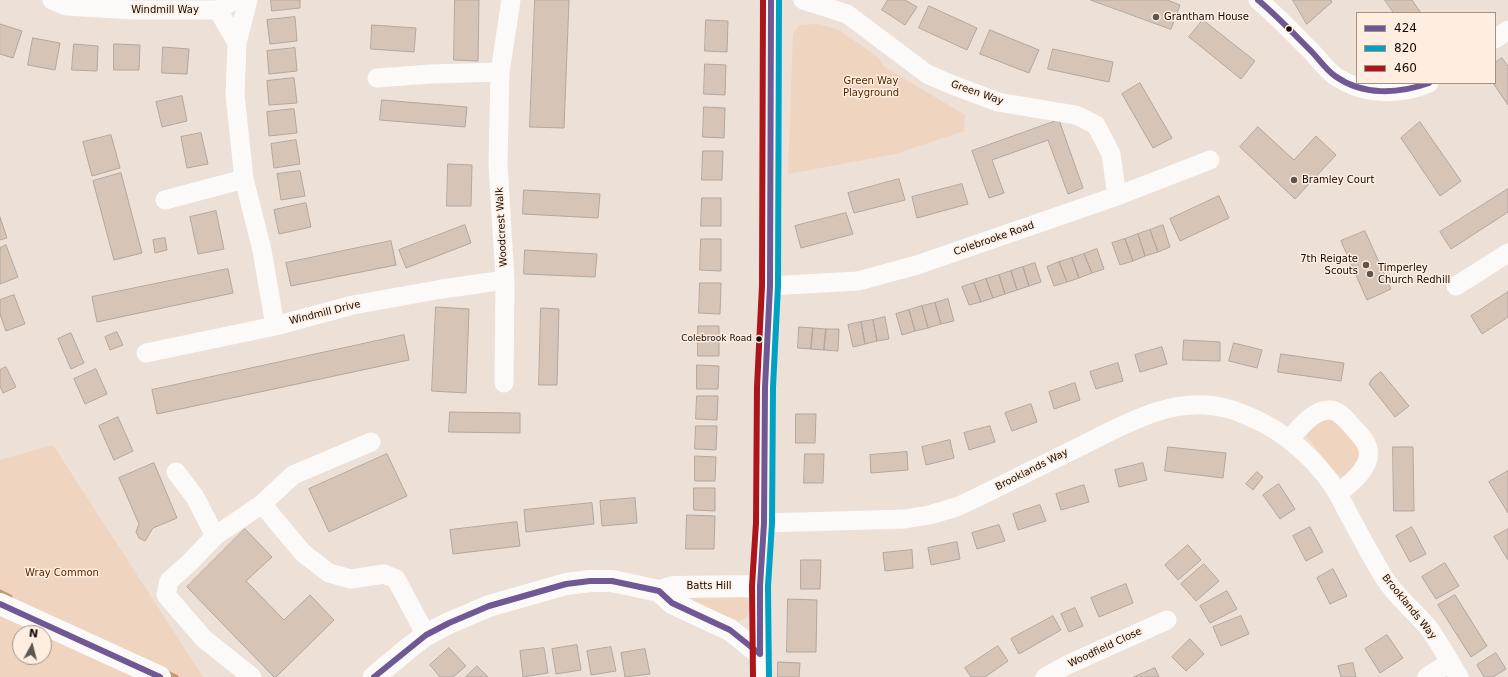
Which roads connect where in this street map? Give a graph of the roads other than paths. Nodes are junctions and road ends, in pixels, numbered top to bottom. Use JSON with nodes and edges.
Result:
{"nodes":[{"id":1,"x":52,"y":0,"type":"edge"},
{"id":2,"x":248,"y":0,"type":"edge"},
{"id":3,"x":512,"y":0,"type":"edge"},
{"id":4,"x":771,"y":0,"type":"edge"},
{"id":5,"x":803,"y":0,"type":"edge"},
{"id":6,"x":1258,"y":0,"type":"edge"},
{"id":7,"x":226,"y":5,"type":"edge"},
{"id":8,"x":1508,"y":30,"type":"edge"},
{"id":9,"x":1496,"y":38,"type":"edge"},
{"id":10,"x":237,"y":43,"type":"junction"},
{"id":11,"x":500,"y":72,"type":"junction"},
{"id":12,"x":377,"y":78,"type":"dead end"},
{"id":13,"x":1426,"y":84,"type":"edge"},
{"id":14,"x":1210,"y":160,"type":"dead end"},
{"id":15,"x":244,"y":180,"type":"junction"},
{"id":16,"x":1117,"y":196,"type":"junction"},
{"id":17,"x":165,"y":200,"type":"dead end"},
{"id":18,"x":1508,"y":253,"type":"edge"},
{"id":19,"x":505,"y":280,"type":"junction"},
{"id":20,"x":770,"y":286,"type":"junction"},
{"id":21,"x":1456,"y":286,"type":"dead end"},
{"id":22,"x":275,"y":326,"type":"junction"},
{"id":23,"x":146,"y":353,"type":"dead end"},
{"id":24,"x":504,"y":383,"type":"dead end"},
{"id":25,"x":1289,"y":439,"type":"junction"},
{"id":26,"x":371,"y":442,"type":"dead end"},
{"id":27,"x":176,"y":472,"type":"dead end"},
{"id":28,"x":1339,"y":493,"type":"junction"},
{"id":29,"x":262,"y":504,"type":"junction"},
{"id":30,"x":764,"y":523,"type":"junction"},
{"id":31,"x":215,"y":536,"type":"junction"},
{"id":32,"x":760,"y":586,"type":"junction"},
{"id":33,"x":659,"y":591,"type":"junction"},
{"id":34,"x":0,"y":604,"type":"edge"},
{"id":35,"x":1166,"y":620,"type":"dead end"},
{"id":36,"x":426,"y":635,"type":"junction"},
{"id":37,"x":760,"y":654,"type":"junction"},
{"id":38,"x":1454,"y":670,"type":"edge"},
{"id":39,"x":384,"y":674,"type":"edge"},
{"id":40,"x":160,"y":677,"type":"edge"},
{"id":41,"x":252,"y":677,"type":"edge"},
{"id":42,"x":761,"y":677,"type":"edge"},
{"id":43,"x":1045,"y":677,"type":"edge"},
{"id":44,"x":1427,"y":677,"type":"edge"}],
"edges":[{"from":1,"to":7,"type":"street","name":"Windmill Way"},
{"from":2,"to":10,"type":"street"},
{"from":3,"to":11,"type":"street","name":"Woodcrest Walk"},
{"from":4,"to":20,"type":"street"},
{"from":5,"to":16,"type":"street","name":"Green Way"},
{"from":6,"to":13,"type":"street"},
{"from":7,"to":10,"type":"street","name":"Windmill Way"},
{"from":8,"to":9,"type":"street"},
{"from":10,"to":15,"type":"street"},
{"from":11,"to":12,"type":"street"},
{"from":11,"to":19,"type":"street","name":"Woodcrest Walk"},
{"from":14,"to":16,"type":"street","name":"Colebrooke Road"},
{"from":15,"to":17,"type":"street"},
{"from":15,"to":22,"type":"street"},
{"from":16,"to":20,"type":"street","name":"Colebrooke Road"},
{"from":18,"to":21,"type":"street"},
{"from":19,"to":22,"type":"street","name":"Windmill Drive"},
{"from":19,"to":24,"type":"street","name":"Woodcrest Walk"},
{"from":20,"to":30,"type":"street"},
{"from":22,"to":23,"type":"street","name":"Windmill Drive"},
{"from":25,"to":28,"type":"street","name":"Brooklands Way"},
{"from":25,"to":28,"type":"street"},
{"from":25,"to":30,"type":"street","name":"Brooklands Way"},
{"from":26,"to":29,"type":"street"},
{"from":27,"to":31,"type":"street"},
{"from":28,"to":38,"type":"street","name":"Brooklands Way"},
{"from":29,"to":31,"type":"street"},
{"from":29,"to":36,"type":"street"},
{"from":30,"to":32,"type":"street"},
{"from":31,"to":41,"type":"street"},
{"from":32,"to":33,"type":"street","name":"Batts Hill"},
{"from":32,"to":37,"type":"street"},
{"from":33,"to":36,"type":"street","name":"Batts Hill"},
{"from":33,"to":37,"type":"street","name":"Batts Hill"},
{"from":34,"to":40,"type":"street"},
{"from":35,"to":43,"type":"street","name":"Woodfield Close"},
{"from":36,"to":39,"type":"street","name":"Batts Hill"},
{"from":37,"to":42,"type":"street"},
{"from":38,"to":44,"type":"street"}]}
